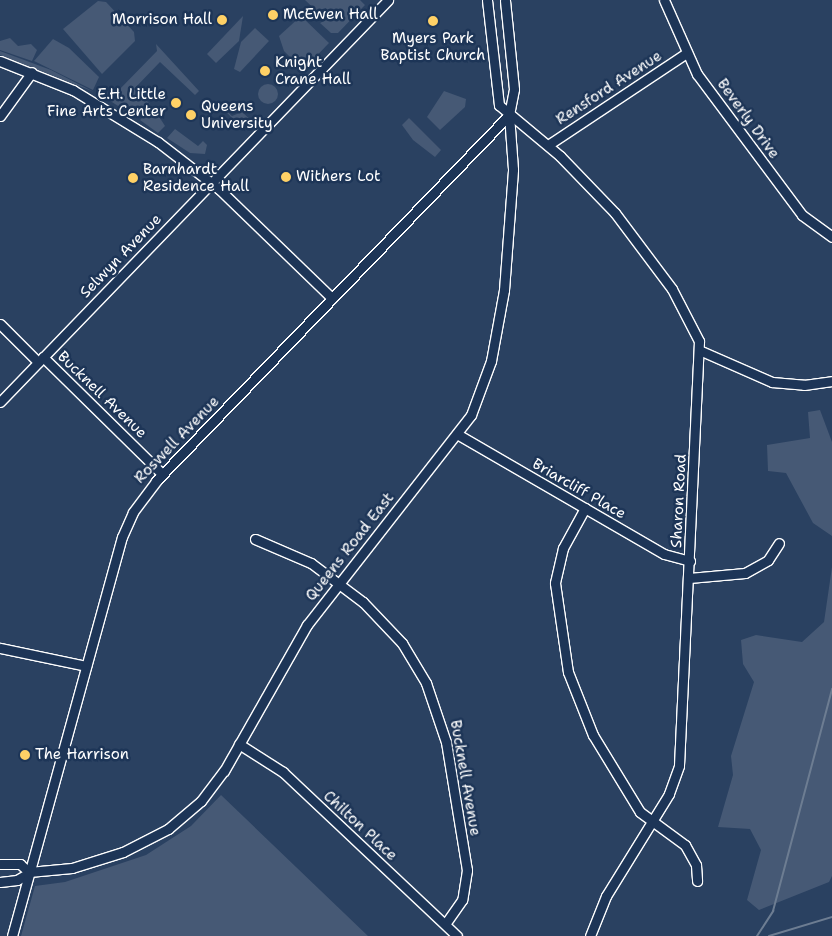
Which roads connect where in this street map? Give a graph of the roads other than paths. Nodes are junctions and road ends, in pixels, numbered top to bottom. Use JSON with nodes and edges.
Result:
{"nodes":[{"id":1,"x":388,"y":0,"type":"edge"},
{"id":2,"x":487,"y":0,"type":"edge"},
{"id":3,"x":505,"y":0,"type":"edge"},
{"id":4,"x":664,"y":0,"type":"edge"},
{"id":5,"x":685,"y":54,"type":"junction"},
{"id":6,"x":0,"y":61,"type":"edge"},
{"id":7,"x":32,"y":72,"type":"junction"},
{"id":8,"x":0,"y":116,"type":"edge"},
{"id":9,"x":510,"y":116,"type":"junction"},
{"id":10,"x":548,"y":145,"type":"junction"},
{"id":11,"x":211,"y":182,"type":"junction"},
{"id":12,"x":832,"y":237,"type":"edge"},
{"id":13,"x":332,"y":298,"type":"junction"},
{"id":14,"x":0,"y":324,"type":"edge"},
{"id":15,"x":699,"y":350,"type":"junction"},
{"id":16,"x":41,"y":360,"type":"junction"},
{"id":17,"x":832,"y":380,"type":"edge"},
{"id":18,"x":0,"y":402,"type":"edge"},
{"id":19,"x":457,"y":434,"type":"junction"},
{"id":20,"x":162,"y":474,"type":"junction"},
{"id":21,"x":584,"y":508,"type":"junction"},
{"id":22,"x":255,"y":540,"type":"dead end"},
{"id":23,"x":779,"y":543,"type":"dead end"},
{"id":24,"x":690,"y":561,"type":"junction"},
{"id":25,"x":690,"y":578,"type":"junction"},
{"id":26,"x":338,"y":583,"type":"junction"},
{"id":27,"x":0,"y":648,"type":"edge"},
{"id":28,"x":86,"y":666,"type":"junction"},
{"id":29,"x":239,"y":744,"type":"junction"},
{"id":30,"x":651,"y":824,"type":"junction"},
{"id":31,"x":0,"y":864,"type":"edge"},
{"id":32,"x":29,"y":872,"type":"junction"},
{"id":33,"x":697,"y":881,"type":"dead end"},
{"id":34,"x":0,"y":882,"type":"edge"},
{"id":35,"x":445,"y":924,"type":"junction"},
{"id":36,"x":12,"y":936,"type":"edge"},
{"id":37,"x":457,"y":936,"type":"edge"},
{"id":38,"x":590,"y":936,"type":"edge"}],
"edges":[{"from":1,"to":11,"type":"street","name":"Selwyn Avenue"},
{"from":2,"to":9,"type":"street"},
{"from":3,"to":9,"type":"street","name":"Queens Road East"},
{"from":4,"to":5,"type":"street","name":"Beverly Drive"},
{"from":5,"to":10,"type":"street","name":"Rensford Avenue"},
{"from":5,"to":12,"type":"street","name":"Beverly Drive"},
{"from":6,"to":7,"type":"street"},
{"from":7,"to":8,"type":"street"},
{"from":7,"to":11,"type":"street"},
{"from":9,"to":10,"type":"street","name":"Sharon Road"},
{"from":9,"to":13,"type":"street","name":"Roswell Avenue"},
{"from":9,"to":19,"type":"street","name":"Queens Road East"},
{"from":10,"to":15,"type":"street","name":"Sharon Road"},
{"from":11,"to":13,"type":"street"},
{"from":11,"to":16,"type":"street","name":"Selwyn Avenue"},
{"from":13,"to":20,"type":"street","name":"Roswell Avenue"},
{"from":14,"to":16,"type":"street","name":"Bucknell Avenue"},
{"from":15,"to":17,"type":"street"},
{"from":15,"to":24,"type":"street","name":"Sharon Road"},
{"from":16,"to":18,"type":"street","name":"Selwyn Avenue"},
{"from":16,"to":20,"type":"street","name":"Bucknell Avenue"},
{"from":19,"to":21,"type":"street","name":"Briarcliff Place"},
{"from":19,"to":26,"type":"street","name":"Queens Road East"},
{"from":20,"to":28,"type":"street","name":"Roswell Avenue"},
{"from":21,"to":24,"type":"street","name":"Briarcliff Place"},
{"from":21,"to":30,"type":"street"},
{"from":22,"to":26,"type":"street","name":"Bucknell Avenue"},
{"from":23,"to":25,"type":"street"},
{"from":24,"to":25,"type":"street","name":"Sharon Road"},
{"from":25,"to":30,"type":"street","name":"Sharon Road"},
{"from":26,"to":29,"type":"street","name":"Queens Road East"},
{"from":26,"to":35,"type":"street","name":"Bucknell Avenue"},
{"from":27,"to":28,"type":"street"},
{"from":28,"to":32,"type":"street","name":"Roswell Avenue"},
{"from":29,"to":32,"type":"street","name":"Queens Road East"},
{"from":29,"to":35,"type":"street","name":"Chilton Place"},
{"from":30,"to":33,"type":"street"},
{"from":30,"to":38,"type":"street","name":"Sharon Road"},
{"from":31,"to":32,"type":"street"},
{"from":32,"to":34,"type":"street"},
{"from":32,"to":36,"type":"street","name":"Roswell Avenue"},
{"from":35,"to":37,"type":"street","name":"Chilton Place"}]}
